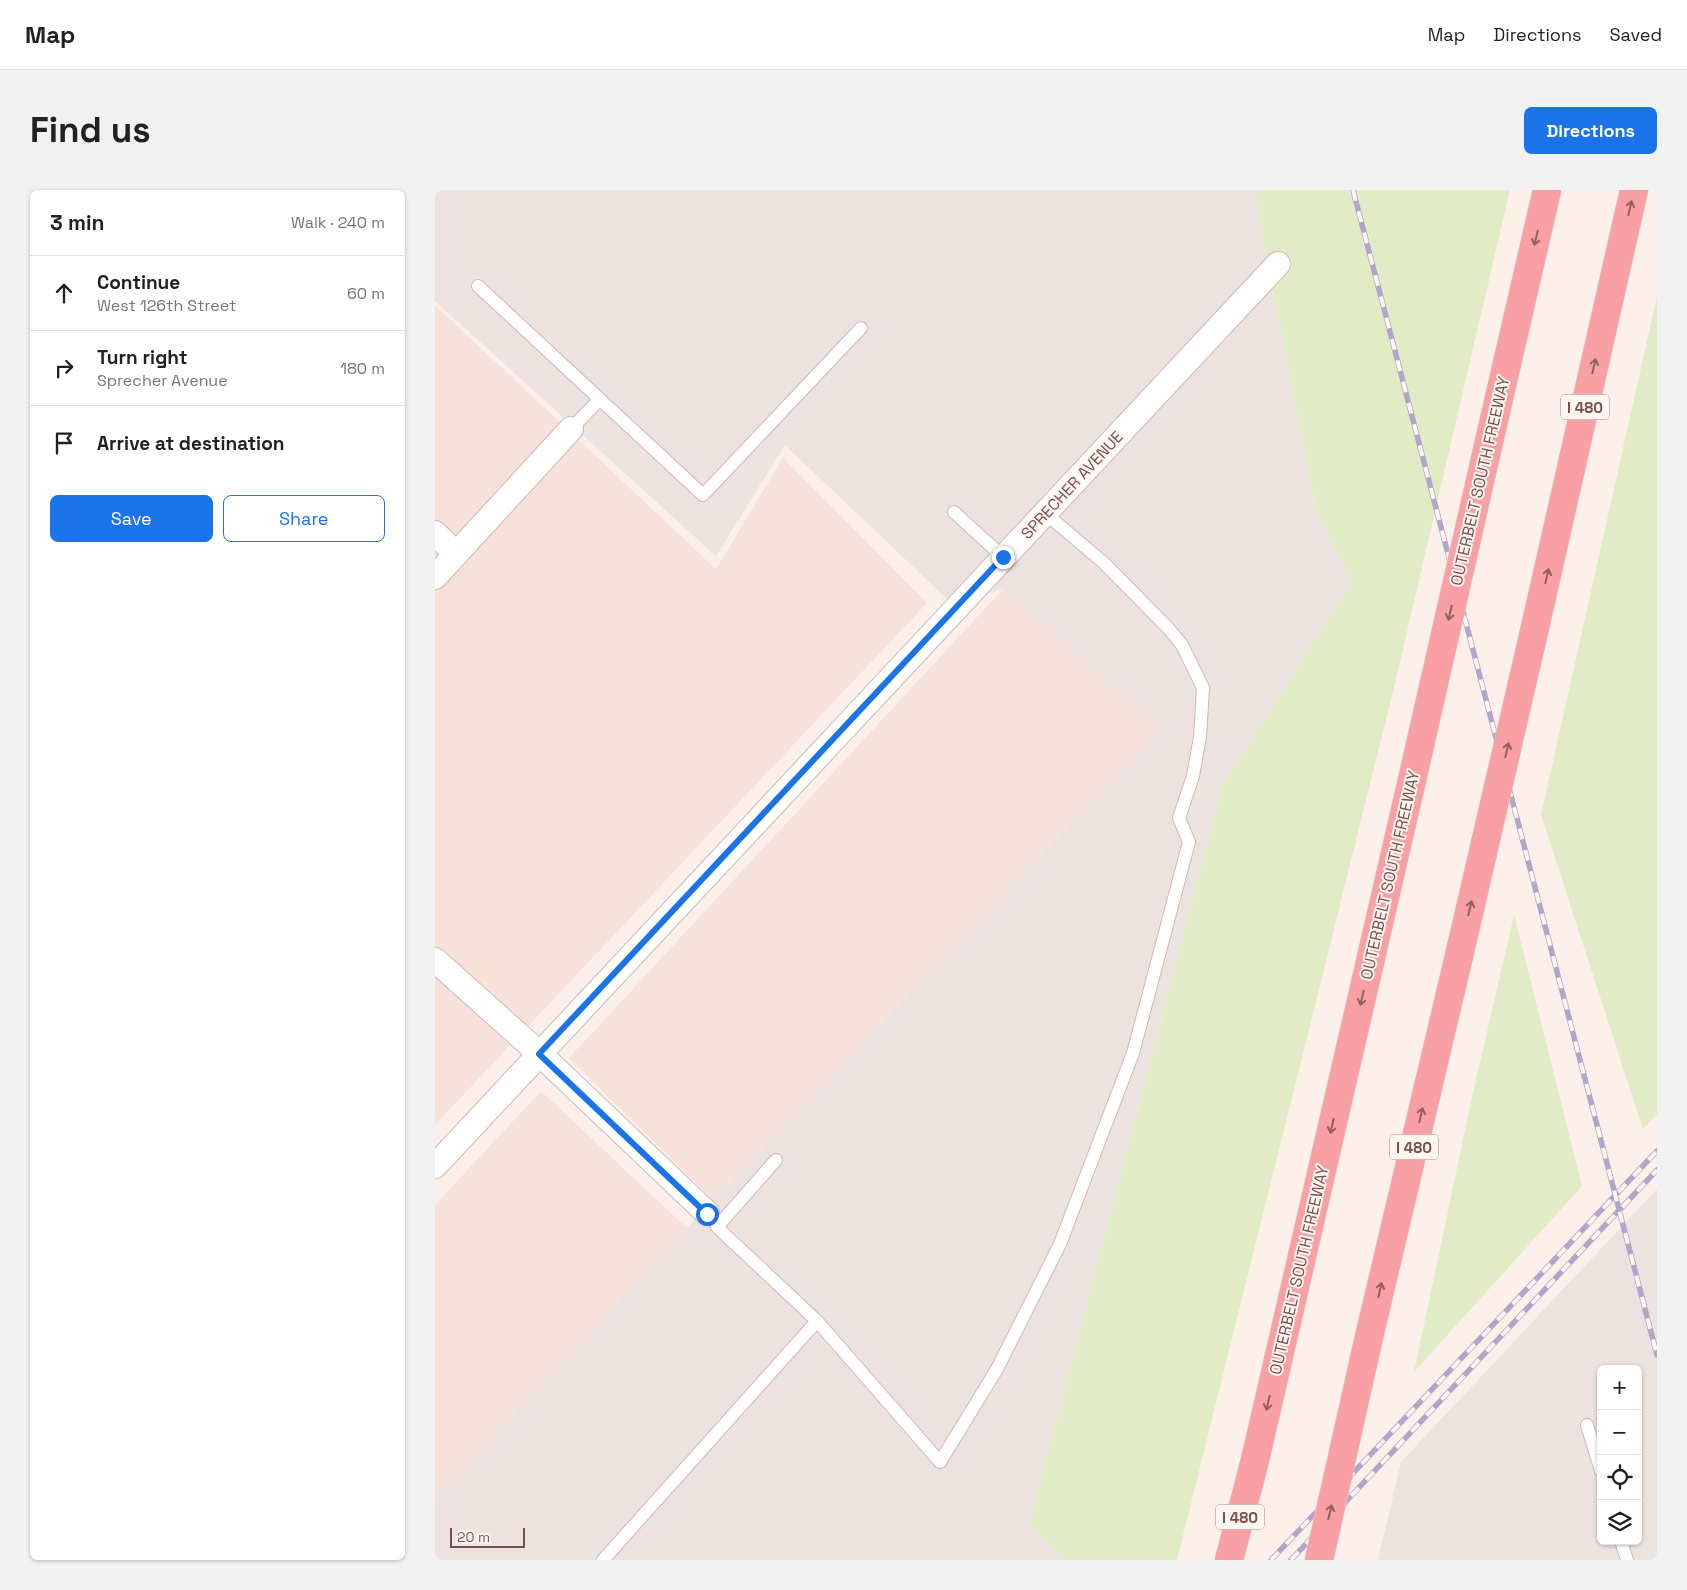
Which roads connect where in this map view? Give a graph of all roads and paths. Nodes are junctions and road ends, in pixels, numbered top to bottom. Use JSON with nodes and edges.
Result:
{"nodes":[{"id":1,"x":1547,"y":190,"type":"edge"},
{"id":2,"x":1634,"y":190,"type":"edge"},
{"id":3,"x":1278,"y":264,"type":"dead end"},
{"id":4,"x":478,"y":286,"type":"dead end"},
{"id":5,"x":861,"y":328,"type":"dead end"},
{"id":6,"x":601,"y":398,"type":"junction"},
{"id":7,"x":571,"y":429,"type":"joint"},
{"id":8,"x":954,"y":512,"type":"dead end"},
{"id":9,"x":1045,"y":513,"type":"junction"},
{"id":10,"x":435,"y":533,"type":"edge"},
{"id":11,"x":456,"y":554,"type":"junction"},
{"id":12,"x":1003,"y":557,"type":"junction"},
{"id":13,"x":435,"y":576,"type":"edge"},
{"id":14,"x":435,"y":960,"type":"edge"},
{"id":15,"x":539,"y":1054,"type":"junction"},
{"id":16,"x":776,"y":1160,"type":"dead end"},
{"id":17,"x":435,"y":1166,"type":"edge"},
{"id":18,"x":707,"y":1214,"type":"dead end"},
{"id":19,"x":817,"y":1321,"type":"junction"},
{"id":20,"x":1587,"y":1425,"type":"dead end"},
{"id":21,"x":1597,"y":1458,"type":"edge"},
{"id":22,"x":1253,"y":1467,"type":"junction"},
{"id":23,"x":1622,"y":1545,"type":"edge"},
{"id":24,"x":603,"y":1560,"type":"edge"},
{"id":25,"x":1211,"y":1560,"type":"edge"},
{"id":26,"x":1229,"y":1560,"type":"edge"},
{"id":27,"x":1319,"y":1560,"type":"edge"},
{"id":28,"x":1627,"y":1560,"type":"edge"}],
"edges":[{"from":1,"to":22,"type":"highway","name":"OUTERBELT SOUTH FREEWAY","number":"I 480","one_way":true,"bridge":true},
{"from":27,"to":2,"type":"highway","number":"I 480","one_way":true,"bridge":true},
{"from":3,"to":9,"type":"street","name":"SPRECHER AVENUE"},
{"from":4,"to":6,"type":"lane"},
{"from":5,"to":6,"type":"lane"},
{"from":6,"to":7,"type":"lane"},
{"from":7,"to":11,"type":"street"},
{"from":8,"to":12,"type":"lane"},
{"from":9,"to":12,"type":"street","name":"SPRECHER AVENUE"},
{"from":9,"to":19,"type":"lane"},
{"from":10,"to":11,"type":"street"},
{"from":11,"to":13,"type":"street"},
{"from":12,"to":15,"type":"street","name":"SPRECHER AVENUE"},
{"from":14,"to":15,"type":"street"},
{"from":15,"to":17,"type":"street","name":"SPRECHER AVENUE"},
{"from":15,"to":18,"type":"street"},
{"from":16,"to":19,"type":"lane"},
{"from":19,"to":24,"type":"lane"},
{"from":20,"to":21,"type":"lane"},
{"from":22,"to":25,"type":"highway"},
{"from":22,"to":26,"type":"highway","name":"OUTERBELT SOUTH FREEWAY","number":"I 480"},
{"from":23,"to":28,"type":"lane"}]}
